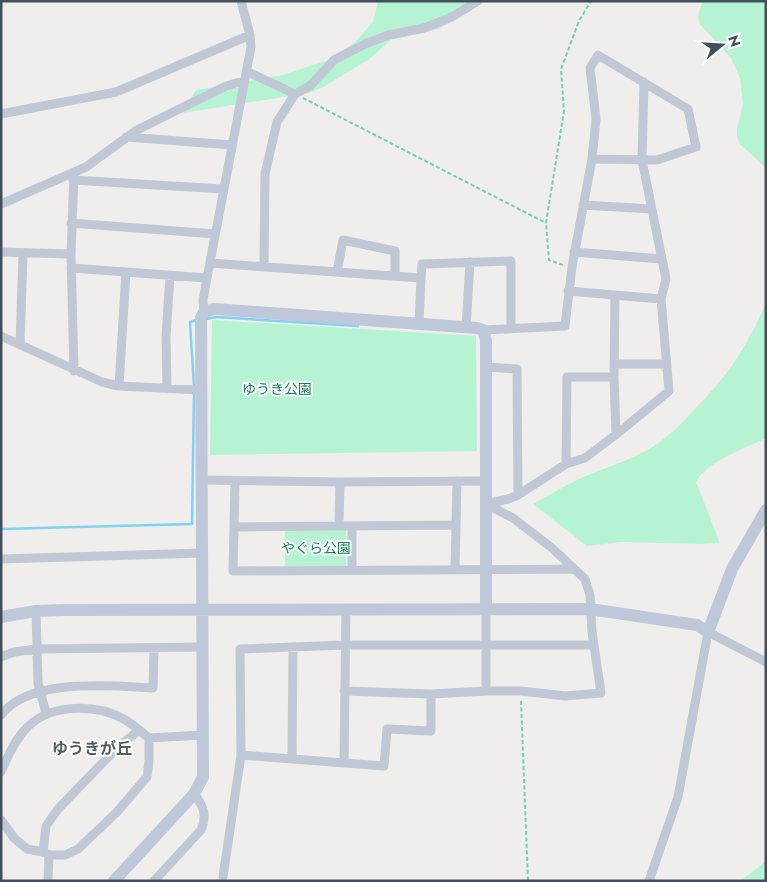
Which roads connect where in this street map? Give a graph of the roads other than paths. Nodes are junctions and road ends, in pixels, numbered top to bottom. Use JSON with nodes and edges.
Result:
{"nodes":[{"id":1,"x":241,"y":1,"type":"edge"},
{"id":2,"x":478,"y":1,"type":"edge"},
{"id":3,"x":250,"y":35,"type":"junction"},
{"id":4,"x":246,"y":71,"type":"junction"},
{"id":5,"x":243,"y":81,"type":"junction"},
{"id":6,"x":644,"y":82,"type":"junction"},
{"id":7,"x":295,"y":94,"type":"junction"},
{"id":8,"x":1,"y":114,"type":"edge"},
{"id":9,"x":126,"y":136,"type":"junction"},
{"id":10,"x":232,"y":145,"type":"junction"},
{"id":11,"x":592,"y":159,"type":"junction"},
{"id":12,"x":642,"y":160,"type":"junction"},
{"id":13,"x":74,"y":176,"type":"junction"},
{"id":14,"x":223,"y":189,"type":"junction"},
{"id":15,"x":1,"y":204,"type":"edge"},
{"id":16,"x":583,"y":205,"type":"junction"},
{"id":17,"x":652,"y":209,"type":"junction"},
{"id":18,"x":72,"y":223,"type":"junction"},
{"id":19,"x":215,"y":234,"type":"junction"},
{"id":20,"x":1,"y":252,"type":"edge"},
{"id":21,"x":23,"y":252,"type":"junction"},
{"id":22,"x":574,"y":252,"type":"junction"},
{"id":23,"x":71,"y":254,"type":"junction"},
{"id":24,"x":662,"y":258,"type":"junction"},
{"id":25,"x":470,"y":262,"type":"junction"},
{"id":26,"x":210,"y":263,"type":"junction"},
{"id":27,"x":264,"y":266,"type":"junction"},
{"id":28,"x":71,"y":268,"type":"junction"},
{"id":29,"x":126,"y":272,"type":"junction"},
{"id":30,"x":337,"y":272,"type":"junction"},
{"id":31,"x":170,"y":275,"type":"junction"},
{"id":32,"x":395,"y":276,"type":"junction"},
{"id":33,"x":207,"y":278,"type":"junction"},
{"id":34,"x":421,"y":278,"type":"junction"},
{"id":35,"x":568,"y":291,"type":"junction"},
{"id":36,"x":615,"y":295,"type":"junction"},
{"id":37,"x":661,"y":299,"type":"junction"},
{"id":38,"x":204,"y":312,"type":"junction"},
{"id":39,"x":419,"y":324,"type":"junction"},
{"id":40,"x":466,"y":327,"type":"junction"},
{"id":41,"x":511,"y":329,"type":"junction"},
{"id":42,"x":483,"y":330,"type":"junction"},
{"id":43,"x":1,"y":336,"type":"edge"},
{"id":44,"x":20,"y":345,"type":"junction"},
{"id":45,"x":614,"y":364,"type":"junction"},
{"id":46,"x":666,"y":364,"type":"junction"},
{"id":47,"x":486,"y":367,"type":"junction"},
{"id":48,"x":74,"y":370,"type":"junction"},
{"id":49,"x":614,"y":377,"type":"junction"},
{"id":50,"x":119,"y":386,"type":"junction"},
{"id":51,"x":167,"y":389,"type":"junction"},
{"id":52,"x":201,"y":390,"type":"junction"},
{"id":53,"x":616,"y":435,"type":"junction"},
{"id":54,"x":566,"y":464,"type":"junction"},
{"id":55,"x":202,"y":480,"type":"junction"},
{"id":56,"x":457,"y":481,"type":"junction"},
{"id":57,"x":486,"y":481,"type":"junction"},
{"id":58,"x":235,"y":482,"type":"junction"},
{"id":59,"x":340,"y":482,"type":"junction"},
{"id":60,"x":518,"y":495,"type":"junction"},
{"id":61,"x":486,"y":504,"type":"junction"},
{"id":62,"x":766,"y":510,"type":"edge"},
{"id":63,"x":456,"y":525,"type":"junction"},
{"id":64,"x":339,"y":526,"type":"junction"},
{"id":65,"x":352,"y":526,"type":"junction"},
{"id":66,"x":234,"y":527,"type":"junction"},
{"id":67,"x":203,"y":552,"type":"junction"},
{"id":68,"x":1,"y":559,"type":"edge"},
{"id":69,"x":574,"y":568,"type":"junction"},
{"id":70,"x":352,"y":570,"type":"junction"},
{"id":71,"x":455,"y":570,"type":"junction"},
{"id":72,"x":485,"y":570,"type":"junction"},
{"id":73,"x":486,"y":608,"type":"junction"},
{"id":74,"x":203,"y":609,"type":"junction"},
{"id":75,"x":590,"y":609,"type":"junction"},
{"id":76,"x":346,"y":610,"type":"junction"},
{"id":77,"x":36,"y":611,"type":"junction"},
{"id":78,"x":1,"y":617,"type":"edge"},
{"id":79,"x":708,"y":632,"type":"junction"},
{"id":80,"x":345,"y":645,"type":"junction"},
{"id":81,"x":594,"y":645,"type":"junction"},
{"id":82,"x":486,"y":646,"type":"junction"},
{"id":83,"x":202,"y":647,"type":"junction"},
{"id":84,"x":293,"y":647,"type":"junction"},
{"id":85,"x":154,"y":648,"type":"junction"},
{"id":86,"x":36,"y":649,"type":"junction"},
{"id":87,"x":1,"y":657,"type":"edge"},
{"id":88,"x":766,"y":662,"type":"edge"},
{"id":89,"x":486,"y":691,"type":"junction"},
{"id":90,"x":40,"y":692,"type":"junction"},
{"id":91,"x":344,"y":692,"type":"junction"},
{"id":92,"x":431,"y":694,"type":"junction"},
{"id":93,"x":46,"y":713,"type":"junction"},
{"id":94,"x":1,"y":715,"type":"edge"},
{"id":95,"x":139,"y":730,"type":"junction"},
{"id":96,"x":204,"y":736,"type":"junction"},
{"id":97,"x":149,"y":738,"type":"junction"},
{"id":98,"x":241,"y":755,"type":"junction"},
{"id":99,"x":292,"y":759,"type":"junction"},
{"id":100,"x":344,"y":763,"type":"junction"},
{"id":101,"x":1,"y":772,"type":"edge"},
{"id":102,"x":194,"y":794,"type":"junction"},
{"id":103,"x":1,"y":820,"type":"edge"},
{"id":104,"x":46,"y":854,"type":"junction"},
{"id":105,"x":223,"y":877,"type":"dead end"},
{"id":106,"x":48,"y":881,"type":"edge"},
{"id":107,"x":114,"y":881,"type":"edge"},
{"id":108,"x":154,"y":881,"type":"edge"},
{"id":109,"x":648,"y":881,"type":"edge"}],
"edges":[{"from":1,"to":3,"type":"street"},
{"from":2,"to":7,"type":"street"},
{"from":3,"to":4,"type":"street"},
{"from":3,"to":8,"type":"street"},
{"from":4,"to":5,"type":"street"},
{"from":4,"to":7,"type":"street"},
{"from":5,"to":9,"type":"street"},
{"from":5,"to":10,"type":"street"},
{"from":6,"to":11,"type":"street"},
{"from":6,"to":12,"type":"street"},
{"from":6,"to":12,"type":"street"},
{"from":7,"to":27,"type":"street"},
{"from":9,"to":10,"type":"street"},
{"from":9,"to":13,"type":"street"},
{"from":10,"to":14,"type":"street"},
{"from":11,"to":12,"type":"street"},
{"from":11,"to":16,"type":"street"},
{"from":12,"to":17,"type":"street"},
{"from":13,"to":14,"type":"street"},
{"from":13,"to":15,"type":"street"},
{"from":13,"to":18,"type":"street"},
{"from":14,"to":19,"type":"street"},
{"from":16,"to":17,"type":"street"},
{"from":16,"to":22,"type":"street"},
{"from":17,"to":24,"type":"street"},
{"from":18,"to":19,"type":"street"},
{"from":18,"to":23,"type":"street"},
{"from":19,"to":26,"type":"street"},
{"from":20,"to":21,"type":"street"},
{"from":21,"to":23,"type":"street"},
{"from":21,"to":44,"type":"street"},
{"from":22,"to":24,"type":"street"},
{"from":22,"to":35,"type":"street"},
{"from":23,"to":28,"type":"street"},
{"from":24,"to":37,"type":"street"},
{"from":25,"to":34,"type":"street"},
{"from":25,"to":40,"type":"street"},
{"from":25,"to":41,"type":"street"},
{"from":26,"to":27,"type":"street"},
{"from":26,"to":33,"type":"street"},
{"from":27,"to":30,"type":"street"},
{"from":28,"to":29,"type":"street"},
{"from":28,"to":48,"type":"street"},
{"from":29,"to":31,"type":"street"},
{"from":29,"to":50,"type":"street"},
{"from":30,"to":32,"type":"street"},
{"from":30,"to":32,"type":"street"},
{"from":31,"to":33,"type":"street"},
{"from":31,"to":51,"type":"street"},
{"from":32,"to":34,"type":"street"},
{"from":33,"to":38,"type":"street"},
{"from":34,"to":39,"type":"street"},
{"from":35,"to":36,"type":"street"},
{"from":35,"to":41,"type":"street"},
{"from":36,"to":37,"type":"street"},
{"from":36,"to":45,"type":"street"},
{"from":37,"to":46,"type":"street"},
{"from":38,"to":39,"type":"street"},
{"from":38,"to":52,"type":"street"},
{"from":39,"to":40,"type":"street"},
{"from":40,"to":42,"type":"street"},
{"from":41,"to":42,"type":"street"},
{"from":42,"to":47,"type":"street"},
{"from":43,"to":44,"type":"street"},
{"from":44,"to":48,"type":"street"},
{"from":45,"to":46,"type":"street"},
{"from":45,"to":49,"type":"street"},
{"from":46,"to":53,"type":"street"},
{"from":47,"to":57,"type":"street"},
{"from":47,"to":60,"type":"street"},
{"from":48,"to":50,"type":"street"},
{"from":49,"to":53,"type":"street"},
{"from":49,"to":54,"type":"street"},
{"from":50,"to":51,"type":"street"},
{"from":51,"to":52,"type":"street"},
{"from":52,"to":55,"type":"street"},
{"from":53,"to":54,"type":"street"},
{"from":54,"to":60,"type":"street"},
{"from":55,"to":58,"type":"street"},
{"from":55,"to":67,"type":"street"},
{"from":56,"to":57,"type":"street"},
{"from":56,"to":59,"type":"street"},
{"from":56,"to":63,"type":"street"},
{"from":57,"to":61,"type":"street"},
{"from":58,"to":59,"type":"street"},
{"from":58,"to":66,"type":"street"},
{"from":59,"to":64,"type":"street"},
{"from":60,"to":61,"type":"street"},
{"from":61,"to":69,"type":"street"},
{"from":61,"to":72,"type":"street"},
{"from":62,"to":79,"type":"street"},
{"from":63,"to":65,"type":"street"},
{"from":63,"to":71,"type":"street"},
{"from":64,"to":65,"type":"street"},
{"from":64,"to":66,"type":"street"},
{"from":65,"to":70,"type":"street"},
{"from":66,"to":70,"type":"street"},
{"from":67,"to":68,"type":"street"},
{"from":67,"to":74,"type":"street"},
{"from":69,"to":72,"type":"street"},
{"from":69,"to":75,"type":"street"},
{"from":70,"to":71,"type":"street"},
{"from":71,"to":72,"type":"street"},
{"from":72,"to":73,"type":"street"},
{"from":73,"to":75,"type":"street"},
{"from":73,"to":76,"type":"street"},
{"from":73,"to":82,"type":"street"},
{"from":74,"to":76,"type":"street"},
{"from":74,"to":77,"type":"street"},
{"from":74,"to":83,"type":"street"},
{"from":75,"to":79,"type":"street"},
{"from":75,"to":81,"type":"street"},
{"from":76,"to":80,"type":"street"},
{"from":77,"to":78,"type":"street"},
{"from":77,"to":86,"type":"street"},
{"from":79,"to":88,"type":"street"},
{"from":79,"to":109,"type":"street"},
{"from":80,"to":82,"type":"street"},
{"from":80,"to":84,"type":"street"},
{"from":80,"to":91,"type":"street"},
{"from":81,"to":82,"type":"street"},
{"from":81,"to":89,"type":"street"},
{"from":82,"to":89,"type":"street"},
{"from":83,"to":85,"type":"street"},
{"from":83,"to":96,"type":"street"},
{"from":84,"to":98,"type":"street"},
{"from":84,"to":99,"type":"street"},
{"from":85,"to":86,"type":"street"},
{"from":85,"to":90,"type":"street"},
{"from":86,"to":87,"type":"street"},
{"from":86,"to":90,"type":"street"},
{"from":89,"to":92,"type":"street"},
{"from":90,"to":93,"type":"street"},
{"from":90,"to":94,"type":"street"},
{"from":91,"to":92,"type":"street"},
{"from":91,"to":100,"type":"street"},
{"from":92,"to":100,"type":"street"},
{"from":93,"to":95,"type":"street"},
{"from":93,"to":101,"type":"street"},
{"from":95,"to":97,"type":"street"},
{"from":95,"to":104,"type":"street"},
{"from":96,"to":97,"type":"street"},
{"from":96,"to":102,"type":"street"},
{"from":97,"to":104,"type":"street"},
{"from":98,"to":99,"type":"street"},
{"from":98,"to":105,"type":"street"},
{"from":99,"to":100,"type":"street"},
{"from":102,"to":107,"type":"street"},
{"from":102,"to":108,"type":"street"},
{"from":103,"to":104,"type":"street"},
{"from":104,"to":106,"type":"street"}]}
